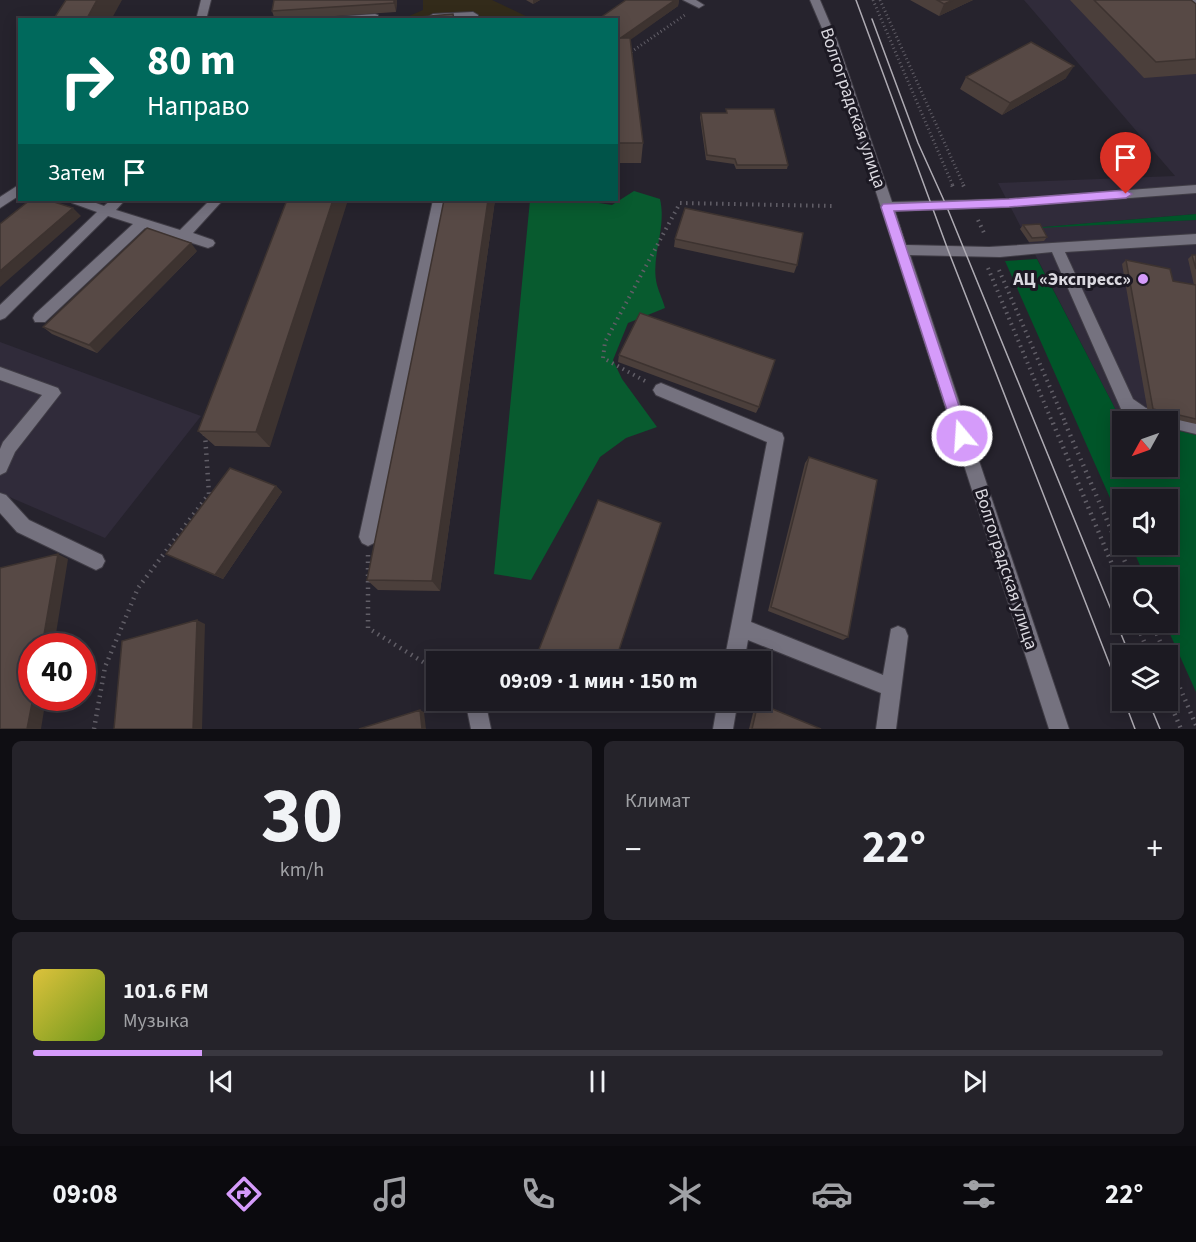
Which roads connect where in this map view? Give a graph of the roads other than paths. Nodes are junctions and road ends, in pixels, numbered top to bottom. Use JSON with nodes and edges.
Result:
{"nodes":[{"id":1,"x":206,"y":0,"type":"edge"},
{"id":2,"x":688,"y":0,"type":"edge"},
{"id":3,"x":815,"y":0,"type":"edge"},
{"id":4,"x":699,"y":5,"type":"road end"},
{"id":5,"x":375,"y":17,"type":"edge"},
{"id":6,"x":202,"y":18,"type":"edge"},
{"id":7,"x":361,"y":18,"type":"edge"},
{"id":8,"x":418,"y":18,"type":"edge"},
{"id":9,"x":473,"y":18,"type":"edge"},
{"id":10,"x":1196,"y":189,"type":"edge"},
{"id":11,"x":18,"y":190,"type":"edge"},
{"id":12,"x":79,"y":201,"type":"edge"},
{"id":13,"x":118,"y":201,"type":"edge"},
{"id":14,"x":216,"y":201,"type":"edge"},
{"id":15,"x":440,"y":201,"type":"edge"},
{"id":16,"x":0,"y":204,"type":"edge"},
{"id":17,"x":887,"y":207,"type":"junction"},
{"id":18,"x":106,"y":211,"type":"junction"},
{"id":19,"x":142,"y":223,"type":"junction"},
{"id":20,"x":183,"y":235,"type":"junction"},
{"id":21,"x":1196,"y":239,"type":"edge"},
{"id":22,"x":207,"y":243,"type":"dead end"},
{"id":23,"x":1056,"y":247,"type":"junction"},
{"id":24,"x":901,"y":250,"type":"junction"},
{"id":25,"x":0,"y":314,"type":"edge"},
{"id":26,"x":39,"y":318,"type":"dead end"},
{"id":27,"x":0,"y":373,"type":"edge"},
{"id":28,"x":661,"y":390,"type":"road end"},
{"id":29,"x":1196,"y":427,"type":"edge"},
{"id":30,"x":0,"y":467,"type":"edge"},
{"id":31,"x":0,"y":501,"type":"edge"},
{"id":32,"x":368,"y":537,"type":"road end"},
{"id":33,"x":96,"y":561,"type":"dead end"},
{"id":34,"x":740,"y":627,"type":"junction"},
{"id":35,"x":898,"y":636,"type":"dead end"},
{"id":36,"x":736,"y":651,"type":"edge"},
{"id":37,"x":892,"y":688,"type":"junction"},
{"id":38,"x":477,"y":711,"type":"edge"},
{"id":39,"x":726,"y":711,"type":"edge"},
{"id":40,"x":481,"y":729,"type":"edge"},
{"id":41,"x":723,"y":729,"type":"edge"},
{"id":42,"x":886,"y":729,"type":"edge"},
{"id":43,"x":1059,"y":729,"type":"edge"}],
"edges":[{"from":1,"to":6,"type":"street"},
{"from":2,"to":4,"type":"street"},
{"from":3,"to":17,"type":"street","name":"Волгоградская улица"},
{"from":5,"to":7,"type":"street"},
{"from":8,"to":9,"type":"street"},
{"from":10,"to":17,"type":"street"},
{"from":11,"to":16,"type":"street"},
{"from":12,"to":18,"type":"street"},
{"from":13,"to":18,"type":"street"},
{"from":14,"to":20,"type":"street"},
{"from":15,"to":32,"type":"street"},
{"from":17,"to":24,"type":"street","name":"Волгоградская улица"},
{"from":18,"to":19,"type":"street"},
{"from":18,"to":25,"type":"street"},
{"from":19,"to":20,"type":"street"},
{"from":19,"to":26,"type":"street"},
{"from":20,"to":22,"type":"street"},
{"from":21,"to":23,"type":"street"},
{"from":23,"to":24,"type":"street"},
{"from":23,"to":29,"type":"street"},
{"from":24,"to":43,"type":"street","name":"Волгоградская улица"},
{"from":27,"to":30,"type":"street"},
{"from":28,"to":34,"type":"street"},
{"from":31,"to":33,"type":"street"},
{"from":34,"to":36,"type":"street"},
{"from":34,"to":37,"type":"street"},
{"from":35,"to":37,"type":"street"},
{"from":37,"to":42,"type":"street"},
{"from":38,"to":40,"type":"street"},
{"from":39,"to":41,"type":"street"}]}
